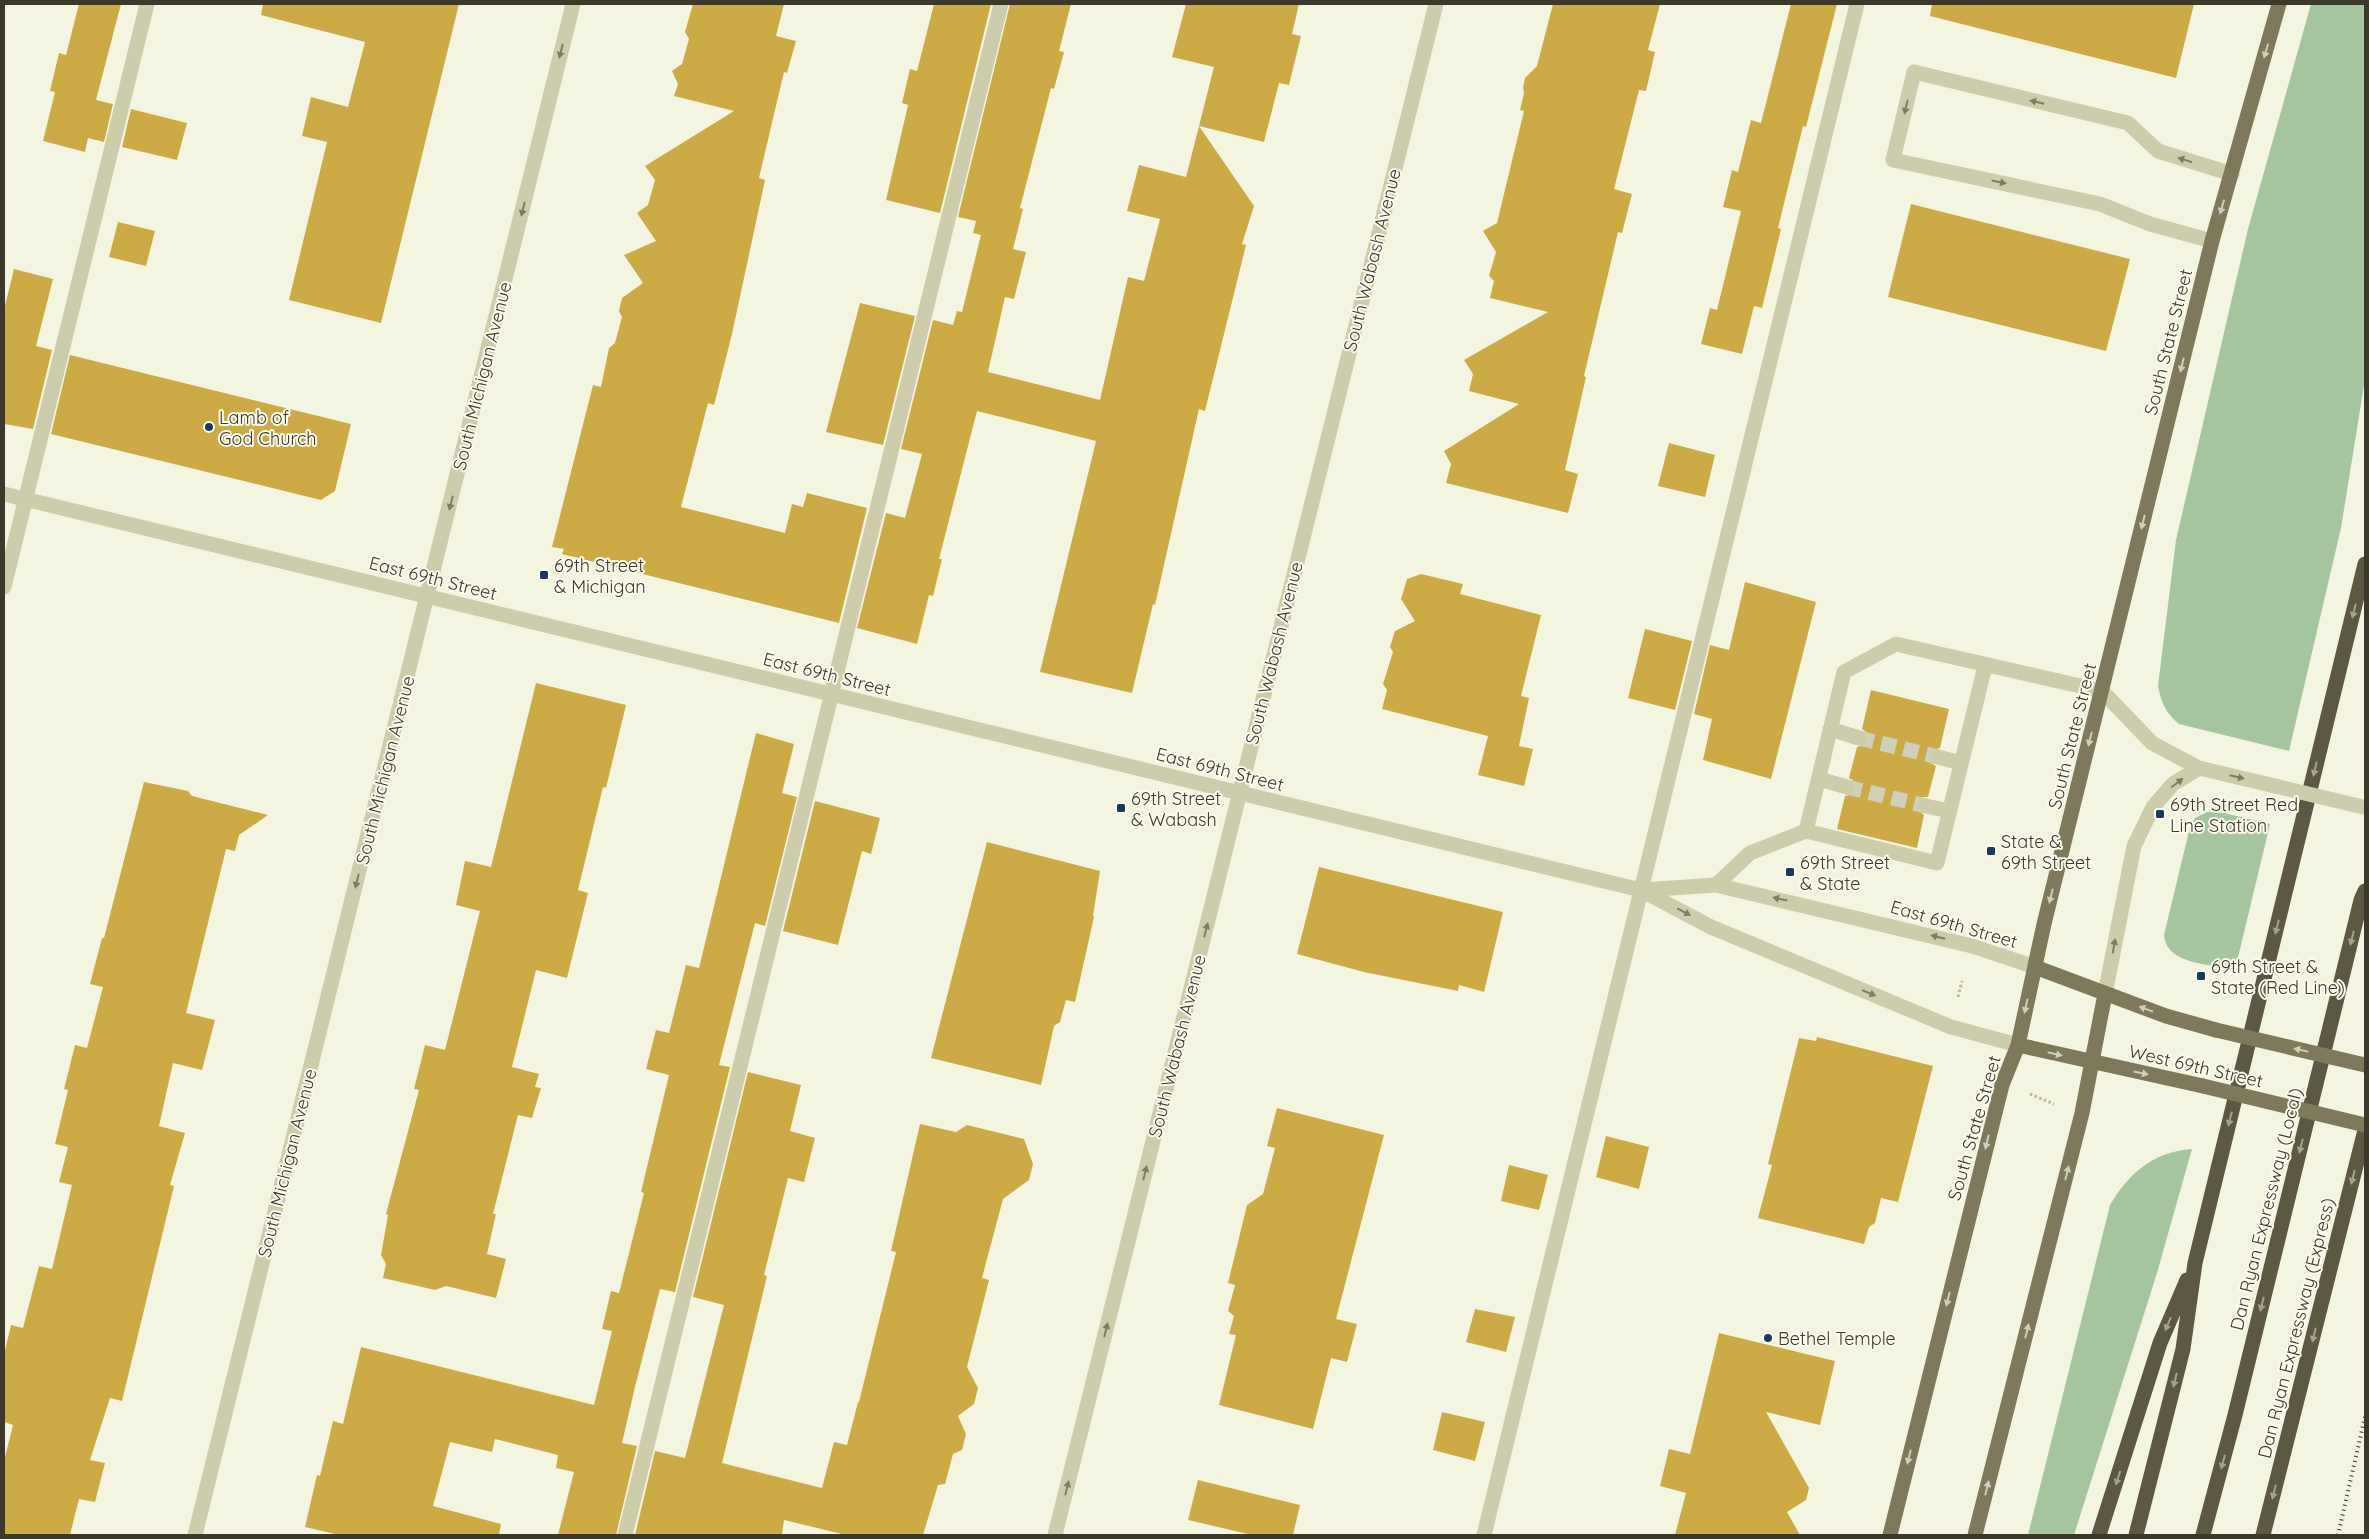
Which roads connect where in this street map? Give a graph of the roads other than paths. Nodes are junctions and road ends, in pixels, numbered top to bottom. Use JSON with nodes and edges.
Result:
{"nodes":[{"id":1,"x":147,"y":4,"type":"edge"},
{"id":2,"x":573,"y":4,"type":"edge"},
{"id":3,"x":1001,"y":4,"type":"edge"},
{"id":4,"x":1436,"y":4,"type":"edge"},
{"id":5,"x":1857,"y":4,"type":"edge"},
{"id":6,"x":2279,"y":4,"type":"edge"},
{"id":7,"x":2232,"y":174,"type":"junction"},
{"id":8,"x":2212,"y":241,"type":"junction"},
{"id":9,"x":4,"y":494,"type":"edge"},
{"id":10,"x":25,"y":499,"type":"junction"},
{"id":11,"x":2365,"y":564,"type":"edge"},
{"id":12,"x":4,"y":587,"type":"edge"},
{"id":13,"x":428,"y":596,"type":"junction"},
{"id":14,"x":1985,"y":666,"type":"junction"},
{"id":15,"x":2102,"y":691,"type":"junction"},
{"id":16,"x":832,"y":695,"type":"junction"},
{"id":17,"x":1830,"y":730,"type":"junction"},
{"id":18,"x":1859,"y":738,"type":"tunnel mouth"},
{"id":19,"x":1938,"y":758,"type":"tunnel mouth"},
{"id":20,"x":1961,"y":763,"type":"junction"},
{"id":21,"x":2199,"y":768,"type":"junction"},
{"id":22,"x":1819,"y":779,"type":"junction"},
{"id":23,"x":1847,"y":787,"type":"tunnel mouth"},
{"id":24,"x":1239,"y":793,"type":"junction"},
{"id":25,"x":1926,"y":806,"type":"tunnel mouth"},
{"id":26,"x":2365,"y":808,"type":"edge"},
{"id":27,"x":1950,"y":812,"type":"junction"},
{"id":28,"x":1806,"y":831,"type":"junction"},
{"id":29,"x":1716,"y":885,"type":"junction"},
{"id":30,"x":1641,"y":890,"type":"junction"},
{"id":31,"x":2365,"y":891,"type":"edge"},
{"id":32,"x":2035,"y":968,"type":"junction"},
{"id":33,"x":2105,"y":994,"type":"junction"},
{"id":34,"x":2018,"y":1045,"type":"junction"},
{"id":35,"x":2093,"y":1063,"type":"junction"},
{"id":36,"x":2365,"y":1066,"type":"edge"},
{"id":37,"x":2365,"y":1125,"type":"edge"},
{"id":38,"x":2365,"y":1130,"type":"edge"},
{"id":39,"x":2194,"y":1263,"type":"junction"},
{"id":40,"x":195,"y":1535,"type":"edge"},
{"id":41,"x":625,"y":1535,"type":"edge"},
{"id":42,"x":1055,"y":1535,"type":"edge"},
{"id":43,"x":1484,"y":1535,"type":"edge"},
{"id":44,"x":1890,"y":1535,"type":"edge"},
{"id":45,"x":1975,"y":1535,"type":"edge"},
{"id":46,"x":2100,"y":1535,"type":"edge"},
{"id":47,"x":2136,"y":1535,"type":"edge"},
{"id":48,"x":2202,"y":1535,"type":"edge"},
{"id":49,"x":2264,"y":1535,"type":"edge"}],
"edges":[{"from":1,"to":10,"type":"street"},
{"from":2,"to":13,"type":"street","name":"South Michigan Avenue","one_way":true},
{"from":3,"to":16,"type":"street"},
{"from":4,"to":24,"type":"street","name":"South Wabash Avenue"},
{"from":5,"to":30,"type":"street"},
{"from":6,"to":7,"type":"main road","name":"South State Street","one_way":true},
{"from":7,"to":8,"type":"main road","name":"South State Street","one_way":true},
{"from":7,"to":8,"type":"street","one_way":true},
{"from":8,"to":15,"type":"main road","name":"South State Street","one_way":true},
{"from":9,"to":10,"type":"street","name":"East 69th Street"},
{"from":10,"to":12,"type":"street"},
{"from":10,"to":13,"type":"street","name":"East 69th Street"},
{"from":11,"to":39,"type":"highway","one_way":true},
{"from":13,"to":16,"type":"street","name":"East 69th Street"},
{"from":13,"to":40,"type":"street","name":"South Michigan Avenue","one_way":true},
{"from":14,"to":15,"type":"street"},
{"from":14,"to":17,"type":"street"},
{"from":14,"to":20,"type":"street"},
{"from":15,"to":21,"type":"street"},
{"from":15,"to":32,"type":"main road","name":"South State Street","one_way":true},
{"from":16,"to":24,"type":"street","name":"East 69th Street"},
{"from":16,"to":41,"type":"street"},
{"from":17,"to":18,"type":"street"},
{"from":17,"to":22,"type":"street"},
{"from":19,"to":20,"type":"street"},
{"from":20,"to":27,"type":"street"},
{"from":21,"to":26,"type":"street","one_way":true,"bridge":true},
{"from":33,"to":21,"type":"street","one_way":true},
{"from":22,"to":23,"type":"street"},
{"from":22,"to":28,"type":"street"},
{"from":24,"to":30,"type":"street","name":"East 69th Street"},
{"from":42,"to":24,"type":"street","name":"South Wabash Avenue","one_way":true},
{"from":25,"to":27,"type":"street"},
{"from":27,"to":28,"type":"street"},
{"from":28,"to":29,"type":"street"},
{"from":29,"to":30,"type":"street","name":"East 69th Street"},
{"from":32,"to":29,"type":"street","name":"East 69th Street","one_way":true},
{"from":30,"to":34,"type":"street","name":"East 69th Street","one_way":true},
{"from":30,"to":43,"type":"street"},
{"from":31,"to":48,"type":"highway","name":"Dan Ryan Expressway (Local)","one_way":true},
{"from":32,"to":33,"type":"main road","name":"East 69th Street"},
{"from":32,"to":34,"type":"main road","name":"South State Street","one_way":true},
{"from":33,"to":35,"type":"main road"},
{"from":36,"to":33,"type":"main road","one_way":true,"bridge":true},
{"from":34,"to":35,"type":"main road","name":"West 69th Street","one_way":true},
{"from":34,"to":44,"type":"main road","name":"South State Street","one_way":true},
{"from":35,"to":37,"type":"main road","name":"West 69th Street","one_way":true,"bridge":true},
{"from":45,"to":35,"type":"main road","one_way":true},
{"from":38,"to":49,"type":"highway","name":"Dan Ryan Expressway (Express)","one_way":true},
{"from":39,"to":46,"type":"highway","one_way":true},
{"from":39,"to":47,"type":"highway","one_way":true}]}
